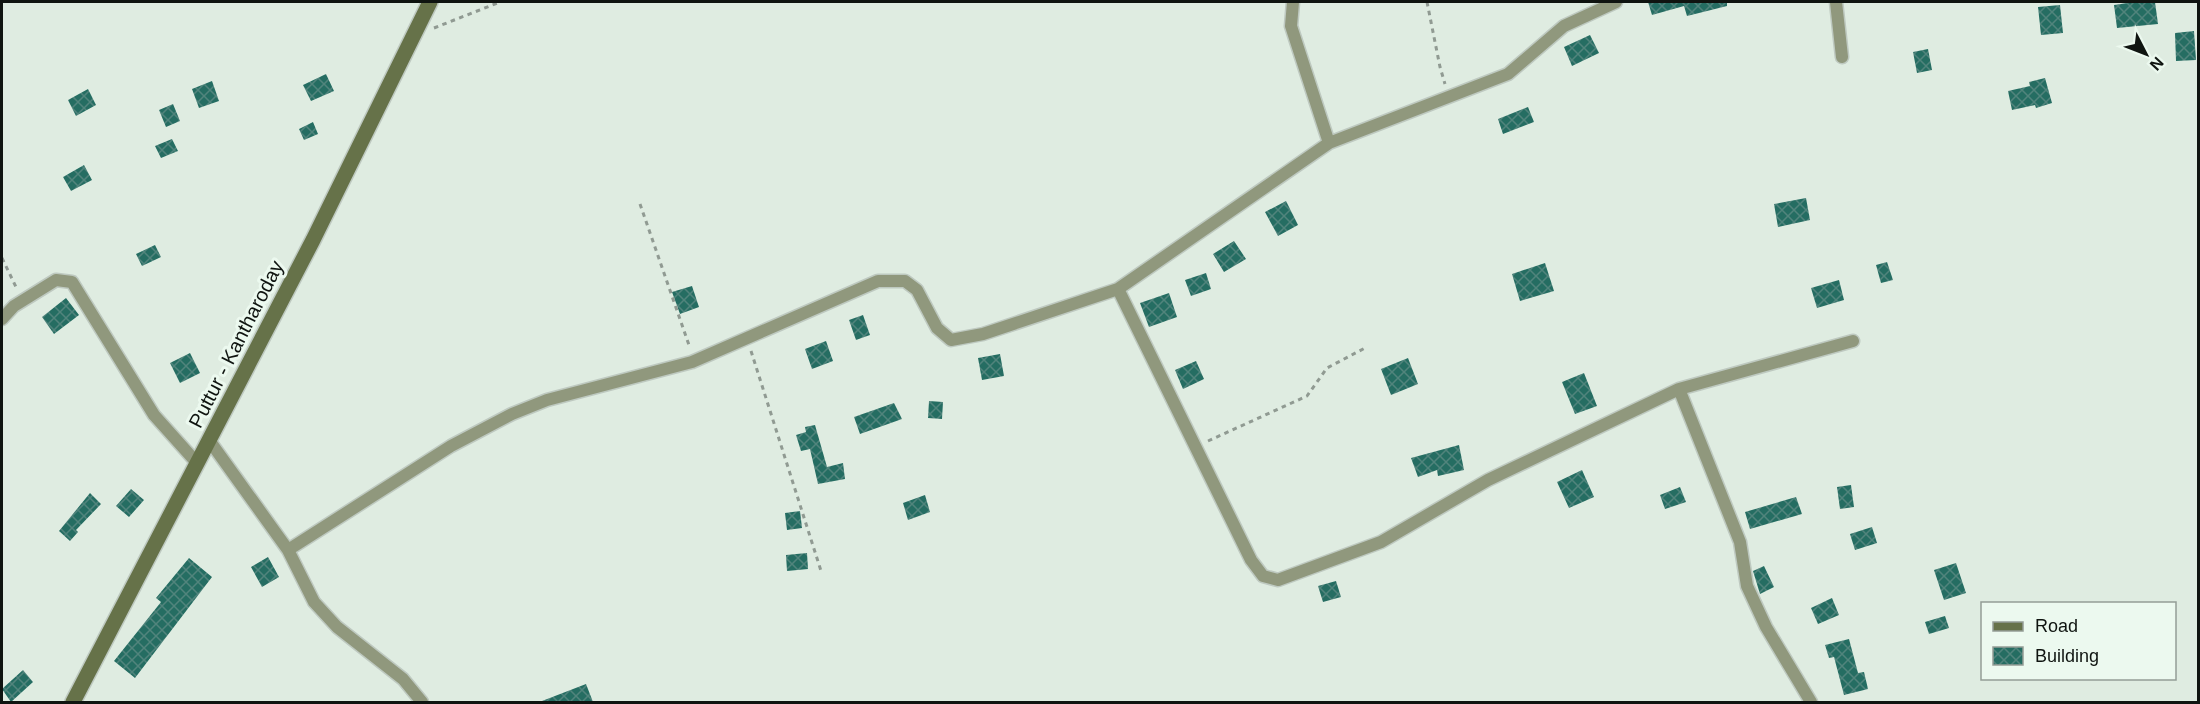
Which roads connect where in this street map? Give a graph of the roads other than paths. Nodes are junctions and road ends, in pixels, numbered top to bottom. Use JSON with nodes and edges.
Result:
{"nodes":[{"id":1,"x":430,"y":2,"type":"edge"},
{"id":2,"x":1293,"y":2,"type":"edge"},
{"id":3,"x":1616,"y":2,"type":"edge"},
{"id":4,"x":1836,"y":2,"type":"edge"},
{"id":5,"x":1842,"y":57,"type":"dead end"},
{"id":6,"x":1329,"y":143,"type":"junction"},
{"id":7,"x":1118,"y":288,"type":"junction"},
{"id":8,"x":2,"y":319,"type":"edge"},
{"id":9,"x":1853,"y":341,"type":"dead end"},
{"id":10,"x":1679,"y":389,"type":"junction"},
{"id":11,"x":209,"y":440,"type":"junction"},
{"id":12,"x":197,"y":463,"type":"junction"},
{"id":13,"x":288,"y":550,"type":"junction"},
{"id":14,"x":73,"y":702,"type":"edge"},
{"id":15,"x":423,"y":702,"type":"edge"},
{"id":16,"x":1811,"y":702,"type":"edge"}],
"edges":[{"from":1,"to":11,"type":"main road","name":"Puttur - Kantharoday"},
{"from":2,"to":6,"type":"street"},
{"from":3,"to":6,"type":"street"},
{"from":4,"to":5,"type":"street"},
{"from":6,"to":7,"type":"street"},
{"from":7,"to":10,"type":"street"},
{"from":7,"to":13,"type":"street"},
{"from":8,"to":12,"type":"street"},
{"from":9,"to":10,"type":"street"},
{"from":10,"to":16,"type":"street"},
{"from":11,"to":12,"type":"main road","name":"Puttur - Kantharoday"},
{"from":11,"to":13,"type":"street"},
{"from":12,"to":14,"type":"main road","name":"Puttur - Kantharoday"},
{"from":13,"to":15,"type":"street"}]}
